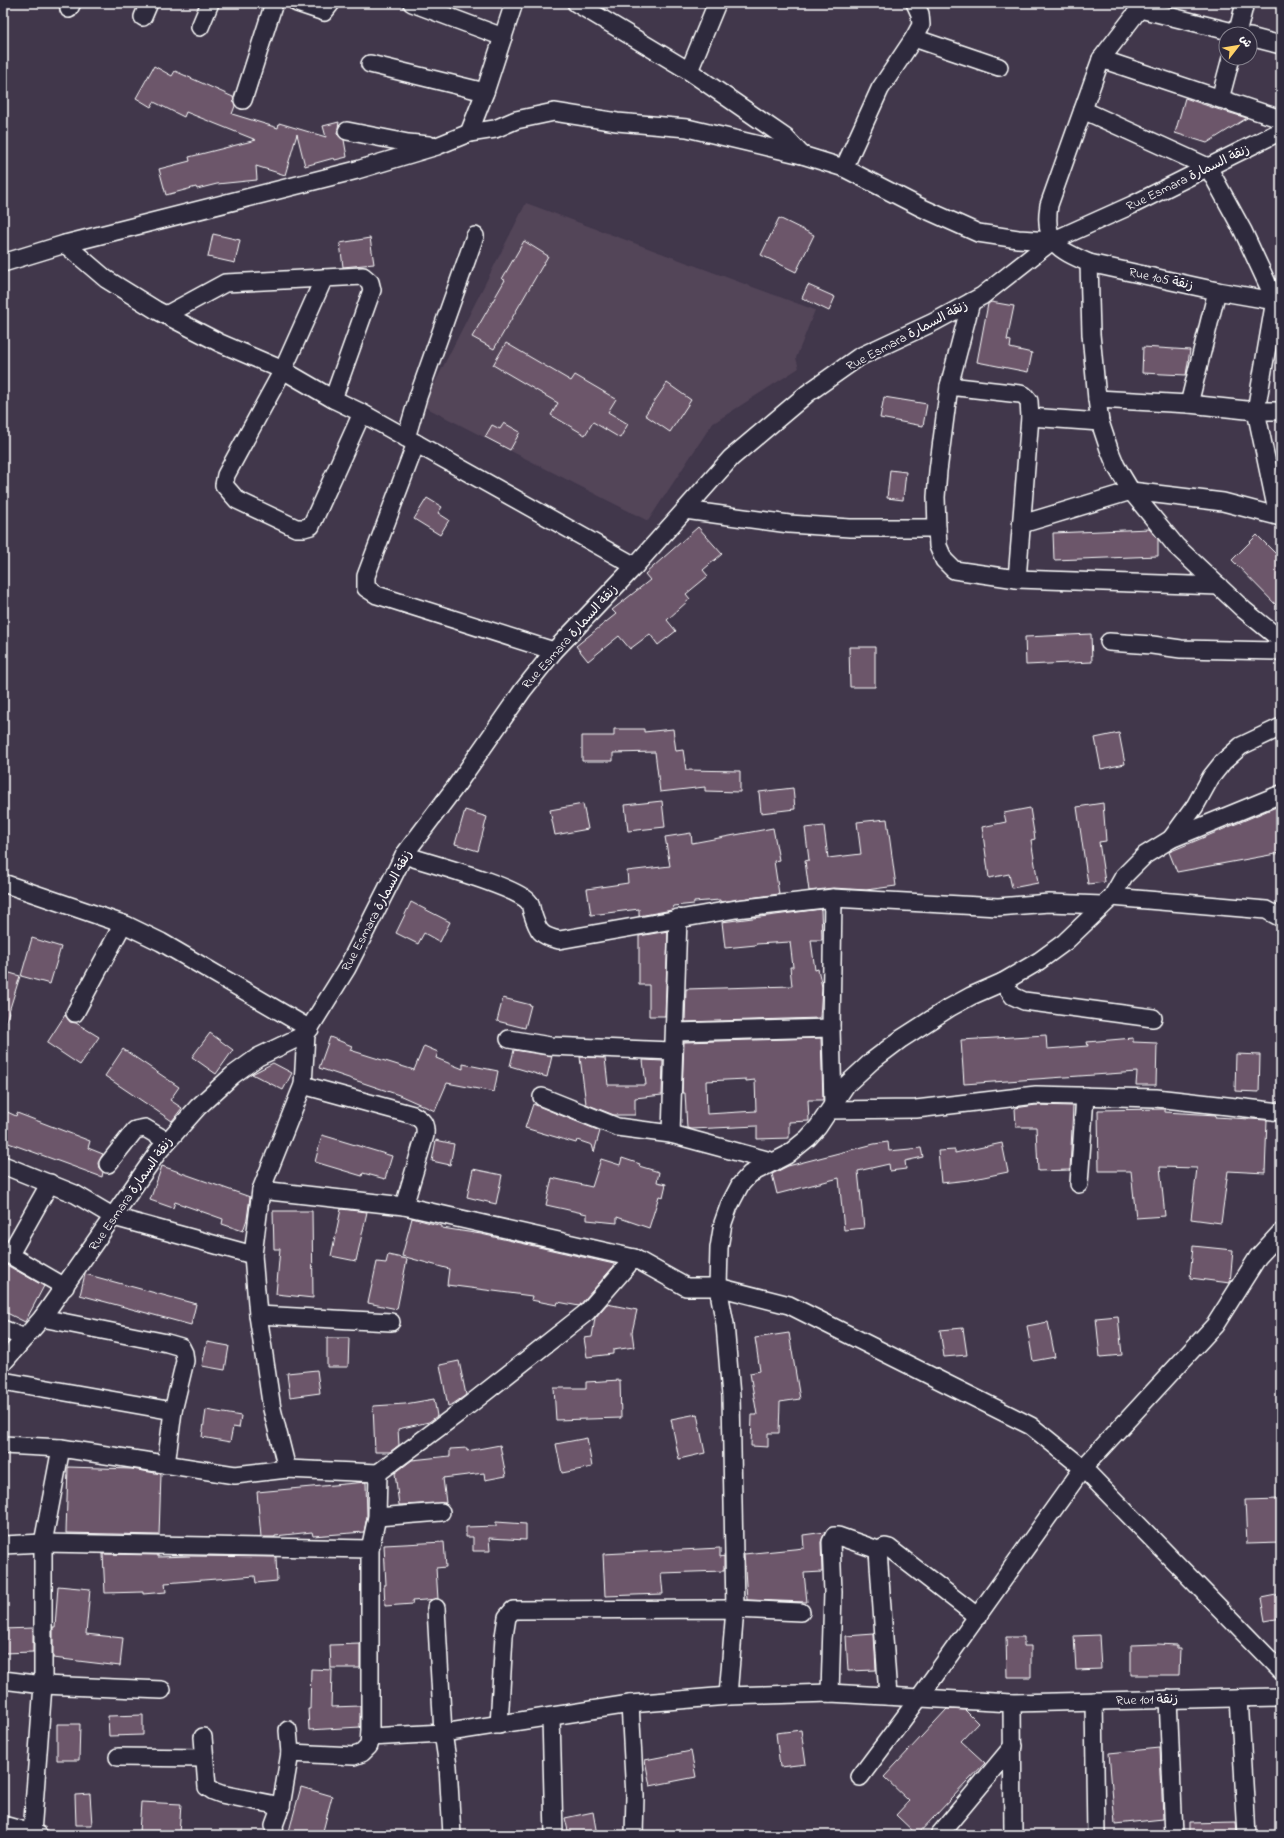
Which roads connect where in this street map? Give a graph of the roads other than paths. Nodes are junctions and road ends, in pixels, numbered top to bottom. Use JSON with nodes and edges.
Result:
{"nodes":[{"id":1,"x":210,"y":3,"type":"edge"},
{"id":2,"x":274,"y":3,"type":"edge"},
{"id":3,"x":297,"y":3,"type":"edge"},
{"id":4,"x":331,"y":3,"type":"edge"},
{"id":5,"x":412,"y":3,"type":"edge"},
{"id":6,"x":514,"y":3,"type":"edge"},
{"id":7,"x":576,"y":3,"type":"edge"},
{"id":8,"x":717,"y":3,"type":"edge"},
{"id":9,"x":915,"y":3,"type":"edge"},
{"id":10,"x":1245,"y":3,"type":"edge"},
{"id":11,"x":1142,"y":6,"type":"edge"},
{"id":12,"x":1242,"y":26,"type":"edge"},
{"id":13,"x":200,"y":27,"type":"dead end"},
{"id":14,"x":1218,"y":27,"type":"edge"},
{"id":15,"x":502,"y":37,"type":"junction"},
{"id":16,"x":914,"y":38,"type":"junction"},
{"id":17,"x":1258,"y":39,"type":"edge"},
{"id":18,"x":1281,"y":45,"type":"edge"},
{"id":19,"x":1101,"y":59,"type":"junction"},
{"id":20,"x":370,"y":64,"type":"dead end"},
{"id":21,"x":1229,"y":66,"type":"edge"},
{"id":22,"x":999,"y":67,"type":"dead end"},
{"id":23,"x":689,"y":71,"type":"junction"},
{"id":24,"x":485,"y":92,"type":"junction"},
{"id":25,"x":1220,"y":99,"type":"junction"},
{"id":26,"x":243,"y":100,"type":"dead end"},
{"id":27,"x":1083,"y":110,"type":"junction"},
{"id":28,"x":1281,"y":119,"type":"edge"},
{"id":29,"x":347,"y":131,"type":"dead end"},
{"id":30,"x":1281,"y":131,"type":"edge"},
{"id":31,"x":469,"y":134,"type":"junction"},
{"id":32,"x":437,"y":146,"type":"junction"},
{"id":33,"x":802,"y":155,"type":"junction"},
{"id":34,"x":1208,"y":167,"type":"junction"},
{"id":35,"x":844,"y":168,"type":"junction"},
{"id":36,"x":475,"y":236,"type":"dead end"},
{"id":37,"x":1052,"y":241,"type":"junction"},
{"id":38,"x":65,"y":244,"type":"junction"},
{"id":39,"x":3,"y":263,"type":"edge"},
{"id":40,"x":1089,"y":263,"type":"junction"},
{"id":41,"x":324,"y":278,"type":"junction"},
{"id":42,"x":1217,"y":291,"type":"junction"},
{"id":43,"x":1278,"y":301,"type":"edge"},
{"id":44,"x":970,"y":302,"type":"junction"},
{"id":45,"x":166,"y":315,"type":"junction"},
{"id":46,"x":283,"y":370,"type":"junction"},
{"id":47,"x":948,"y":386,"type":"junction"},
{"id":48,"x":333,"y":399,"type":"junction"},
{"id":49,"x":1097,"y":399,"type":"junction"},
{"id":50,"x":1189,"y":404,"type":"junction"},
{"id":51,"x":1256,"y":411,"type":"junction"},
{"id":52,"x":1281,"y":411,"type":"edge"},
{"id":53,"x":362,"y":413,"type":"junction"},
{"id":54,"x":1030,"y":417,"type":"junction"},
{"id":55,"x":1100,"y":422,"type":"junction"},
{"id":56,"x":411,"y":441,"type":"junction"},
{"id":57,"x":1131,"y":491,"type":"junction"},
{"id":58,"x":685,"y":510,"type":"junction"},
{"id":59,"x":1280,"y":516,"type":"edge"},
{"id":60,"x":1022,"y":524,"type":"junction"},
{"id":61,"x":937,"y":528,"type":"junction"},
{"id":62,"x":635,"y":566,"type":"junction"},
{"id":63,"x":1018,"y":579,"type":"junction"},
{"id":64,"x":1219,"y":586,"type":"junction"},
{"id":65,"x":1281,"y":640,"type":"edge"},
{"id":66,"x":1109,"y":642,"type":"dead end"},
{"id":67,"x":554,"y":651,"type":"junction"},
{"id":68,"x":1281,"y":651,"type":"edge"},
{"id":69,"x":1281,"y":727,"type":"edge"},
{"id":70,"x":1281,"y":794,"type":"edge"},
{"id":71,"x":1171,"y":839,"type":"junction"},
{"id":72,"x":404,"y":855,"type":"junction"},
{"id":73,"x":3,"y":883,"type":"edge"},
{"id":74,"x":833,"y":898,"type":"junction"},
{"id":75,"x":1108,"y":901,"type":"junction"},
{"id":76,"x":678,"y":918,"type":"junction"},
{"id":77,"x":1281,"y":918,"type":"edge"},
{"id":78,"x":122,"y":924,"type":"junction"},
{"id":79,"x":1003,"y":982,"type":"junction"},
{"id":80,"x":75,"y":1013,"type":"dead end"},
{"id":81,"x":1153,"y":1018,"type":"dead end"},
{"id":82,"x":831,"y":1028,"type":"junction"},
{"id":83,"x":308,"y":1031,"type":"junction"},
{"id":84,"x":675,"y":1032,"type":"junction"},
{"id":85,"x":509,"y":1039,"type":"dead end"},
{"id":86,"x":672,"y":1051,"type":"junction"},
{"id":87,"x":303,"y":1085,"type":"junction"},
{"id":88,"x":1085,"y":1096,"type":"junction"},
{"id":89,"x":542,"y":1097,"type":"dead end"},
{"id":90,"x":832,"y":1108,"type":"junction"},
{"id":91,"x":1281,"y":1112,"type":"edge"},
{"id":92,"x":671,"y":1134,"type":"junction"},
{"id":93,"x":167,"y":1141,"type":"junction"},
{"id":94,"x":774,"y":1162,"type":"junction"},
{"id":95,"x":108,"y":1164,"type":"dead end"},
{"id":96,"x":3,"y":1165,"type":"edge"},
{"id":97,"x":50,"y":1183,"type":"junction"},
{"id":98,"x":1079,"y":1184,"type":"dead end"},
{"id":99,"x":261,"y":1190,"type":"junction"},
{"id":100,"x":404,"y":1206,"type":"junction"},
{"id":101,"x":114,"y":1216,"type":"junction"},
{"id":102,"x":1281,"y":1232,"type":"edge"},
{"id":103,"x":6,"y":1252,"type":"edge"},
{"id":104,"x":252,"y":1255,"type":"junction"},
{"id":105,"x":634,"y":1258,"type":"junction"},
{"id":106,"x":65,"y":1287,"type":"junction"},
{"id":107,"x":718,"y":1288,"type":"junction"},
{"id":108,"x":258,"y":1315,"type":"junction"},
{"id":109,"x":42,"y":1318,"type":"junction"},
{"id":110,"x":391,"y":1322,"type":"dead end"},
{"id":111,"x":3,"y":1329,"type":"edge"},
{"id":112,"x":25,"y":1338,"type":"junction"},
{"id":113,"x":3,"y":1363,"type":"edge"},
{"id":114,"x":3,"y":1381,"type":"edge"},
{"id":115,"x":173,"y":1411,"type":"junction"},
{"id":116,"x":3,"y":1445,"type":"edge"},
{"id":117,"x":61,"y":1448,"type":"junction"},
{"id":118,"x":166,"y":1465,"type":"junction"},
{"id":119,"x":1083,"y":1468,"type":"junction"},
{"id":120,"x":287,"y":1469,"type":"junction"},
{"id":121,"x":378,"y":1473,"type":"junction"},
{"id":122,"x":441,"y":1512,"type":"dead end"},
{"id":123,"x":377,"y":1517,"type":"junction"},
{"id":124,"x":43,"y":1543,"type":"junction"},
{"id":125,"x":3,"y":1545,"type":"edge"},
{"id":126,"x":370,"y":1549,"type":"junction"},
{"id":127,"x":878,"y":1550,"type":"junction"},
{"id":128,"x":436,"y":1608,"type":"dead end"},
{"id":129,"x":735,"y":1609,"type":"junction"},
{"id":130,"x":802,"y":1612,"type":"dead end"},
{"id":131,"x":978,"y":1617,"type":"junction"},
{"id":132,"x":1281,"y":1672,"type":"edge"},
{"id":133,"x":3,"y":1680,"type":"edge"},
{"id":134,"x":43,"y":1685,"type":"junction"},
{"id":135,"x":162,"y":1690,"type":"dead end"},
{"id":136,"x":830,"y":1693,"type":"junction"},
{"id":137,"x":728,"y":1696,"type":"junction"},
{"id":138,"x":888,"y":1696,"type":"junction"},
{"id":139,"x":1281,"y":1697,"type":"edge"},
{"id":140,"x":919,"y":1698,"type":"junction"},
{"id":141,"x":1239,"y":1698,"type":"junction"},
{"id":142,"x":1168,"y":1699,"type":"junction"},
{"id":143,"x":1094,"y":1701,"type":"junction"},
{"id":144,"x":1012,"y":1703,"type":"junction"},
{"id":145,"x":630,"y":1704,"type":"junction"},
{"id":146,"x":551,"y":1717,"type":"junction"},
{"id":147,"x":499,"y":1725,"type":"junction"},
{"id":148,"x":288,"y":1730,"type":"dead end"},
{"id":149,"x":443,"y":1732,"type":"junction"},
{"id":150,"x":203,"y":1736,"type":"dead end"},
{"id":151,"x":370,"y":1737,"type":"junction"},
{"id":152,"x":1013,"y":1746,"type":"junction"},
{"id":153,"x":290,"y":1753,"type":"junction"},
{"id":154,"x":118,"y":1757,"type":"dead end"},
{"id":155,"x":205,"y":1758,"type":"junction"},
{"id":156,"x":860,"y":1776,"type":"dead end"},
{"id":157,"x":281,"y":1806,"type":"junction"},
{"id":158,"x":3,"y":1825,"type":"edge"},
{"id":159,"x":36,"y":1834,"type":"edge"},
{"id":160,"x":275,"y":1835,"type":"edge"},
{"id":161,"x":452,"y":1835,"type":"edge"},
{"id":162,"x":554,"y":1835,"type":"edge"},
{"id":163,"x":634,"y":1835,"type":"edge"},
{"id":164,"x":939,"y":1835,"type":"edge"},
{"id":165,"x":1013,"y":1835,"type":"edge"},
{"id":166,"x":1096,"y":1835,"type":"edge"},
{"id":167,"x":1174,"y":1835,"type":"edge"},
{"id":168,"x":1247,"y":1835,"type":"edge"}],
"edges":[{"from":1,"to":13,"type":"street"},
{"from":2,"to":26,"type":"street"},
{"from":3,"to":4,"type":"street"},
{"from":5,"to":15,"type":"street"},
{"from":6,"to":15,"type":"street"},
{"from":7,"to":23,"type":"street"},
{"from":8,"to":23,"type":"street"},
{"from":9,"to":16,"type":"street"},
{"from":10,"to":12,"type":"street"},
{"from":11,"to":14,"type":"street"},
{"from":11,"to":19,"type":"street"},
{"from":15,"to":24,"type":"street"},
{"from":16,"to":22,"type":"street"},
{"from":16,"to":35,"type":"street"},
{"from":17,"to":18,"type":"street"},
{"from":19,"to":25,"type":"street"},
{"from":19,"to":27,"type":"street"},
{"from":20,"to":24,"type":"street"},
{"from":21,"to":25,"type":"street"},
{"from":23,"to":33,"type":"street"},
{"from":24,"to":31,"type":"street"},
{"from":25,"to":28,"type":"street"},
{"from":27,"to":34,"type":"street"},
{"from":27,"to":37,"type":"street"},
{"from":29,"to":32,"type":"street"},
{"from":30,"to":34,"type":"street","name":"Rue Esmara زنقة السمارة"},
{"from":31,"to":32,"type":"street"},
{"from":31,"to":33,"type":"street"},
{"from":32,"to":38,"type":"street"},
{"from":33,"to":35,"type":"street"},
{"from":34,"to":37,"type":"street","name":"Rue Esmara زنقة السمارة"},
{"from":34,"to":43,"type":"street"},
{"from":35,"to":37,"type":"street"},
{"from":36,"to":56,"type":"street"},
{"from":37,"to":40,"type":"street","name":"Rue 105 زنقة"},
{"from":37,"to":44,"type":"street","name":"Rue Esmara زنقة السمارة"},
{"from":38,"to":39,"type":"street"},
{"from":38,"to":45,"type":"street"},
{"from":40,"to":42,"type":"street","name":"Rue 105 زنقة"},
{"from":40,"to":49,"type":"street"},
{"from":41,"to":45,"type":"street"},
{"from":41,"to":46,"type":"street"},
{"from":41,"to":48,"type":"street"},
{"from":42,"to":43,"type":"street","name":"Rue 105 زنقة"},
{"from":42,"to":50,"type":"street"},
{"from":43,"to":51,"type":"street"},
{"from":44,"to":47,"type":"street"},
{"from":44,"to":58,"type":"street","name":"Rue Esmara زنقة السمارة"},
{"from":45,"to":46,"type":"street"},
{"from":46,"to":48,"type":"street"},
{"from":46,"to":53,"type":"street"},
{"from":47,"to":54,"type":"street"},
{"from":47,"to":61,"type":"street"},
{"from":48,"to":53,"type":"street"},
{"from":49,"to":50,"type":"street"},
{"from":49,"to":55,"type":"street"},
{"from":50,"to":51,"type":"street"},
{"from":51,"to":52,"type":"street"},
{"from":51,"to":59,"type":"street"},
{"from":53,"to":56,"type":"street"},
{"from":54,"to":55,"type":"street"},
{"from":54,"to":60,"type":"street"},
{"from":55,"to":57,"type":"street"},
{"from":56,"to":62,"type":"street"},
{"from":56,"to":67,"type":"street"},
{"from":57,"to":59,"type":"street"},
{"from":57,"to":60,"type":"street"},
{"from":57,"to":64,"type":"street"},
{"from":58,"to":61,"type":"street"},
{"from":58,"to":62,"type":"street","name":"Rue Esmara زنقة السمارة"},
{"from":60,"to":63,"type":"street"},
{"from":61,"to":63,"type":"street"},
{"from":62,"to":67,"type":"street","name":"Rue Esmara زنقة السمارة"},
{"from":63,"to":64,"type":"street"},
{"from":64,"to":65,"type":"street"},
{"from":66,"to":68,"type":"street"},
{"from":67,"to":72,"type":"street","name":"Rue Esmara زنقة السمارة"},
{"from":69,"to":71,"type":"street"},
{"from":70,"to":71,"type":"street"},
{"from":71,"to":75,"type":"street"},
{"from":72,"to":76,"type":"street"},
{"from":72,"to":83,"type":"street","name":"Rue Esmara زنقة السمارة"},
{"from":73,"to":78,"type":"street"},
{"from":74,"to":75,"type":"street"},
{"from":74,"to":76,"type":"street"},
{"from":74,"to":82,"type":"street"},
{"from":75,"to":77,"type":"street"},
{"from":75,"to":79,"type":"street"},
{"from":76,"to":84,"type":"street"},
{"from":78,"to":80,"type":"street"},
{"from":78,"to":83,"type":"street"},
{"from":79,"to":81,"type":"street"},
{"from":79,"to":90,"type":"street"},
{"from":82,"to":84,"type":"street"},
{"from":82,"to":90,"type":"street"},
{"from":83,"to":87,"type":"street"},
{"from":83,"to":93,"type":"street","name":"Rue Esmara زنقة السمارة"},
{"from":84,"to":86,"type":"street"},
{"from":85,"to":86,"type":"street"},
{"from":86,"to":92,"type":"street"},
{"from":87,"to":99,"type":"street"},
{"from":87,"to":100,"type":"street"},
{"from":88,"to":90,"type":"street"},
{"from":88,"to":91,"type":"street"},
{"from":88,"to":98,"type":"street"},
{"from":89,"to":92,"type":"street"},
{"from":90,"to":94,"type":"street"},
{"from":92,"to":94,"type":"street"},
{"from":93,"to":95,"type":"street"},
{"from":93,"to":101,"type":"street","name":"Rue Esmara زنقة السمارة"},
{"from":94,"to":107,"type":"street"},
{"from":96,"to":97,"type":"street"},
{"from":97,"to":101,"type":"street"},
{"from":97,"to":103,"type":"street"},
{"from":99,"to":100,"type":"street"},
{"from":99,"to":104,"type":"street"},
{"from":100,"to":105,"type":"street"},
{"from":101,"to":104,"type":"street"},
{"from":101,"to":106,"type":"street","name":"Rue Esmara زنقة السمارة"},
{"from":102,"to":119,"type":"street"},
{"from":103,"to":106,"type":"street"},
{"from":104,"to":108,"type":"street"},
{"from":105,"to":107,"type":"street"},
{"from":105,"to":121,"type":"street"},
{"from":106,"to":109,"type":"street","name":"Rue Esmara زنقة السمارة"},
{"from":107,"to":119,"type":"street"},
{"from":107,"to":129,"type":"street"},
{"from":108,"to":110,"type":"street"},
{"from":108,"to":120,"type":"street"},
{"from":109,"to":112,"type":"street","name":"Rue Esmara زنقة السمارة"},
{"from":109,"to":115,"type":"street"},
{"from":111,"to":112,"type":"street"},
{"from":112,"to":113,"type":"street","name":"Rue Esmara زنقة السمارة"},
{"from":114,"to":115,"type":"street"},
{"from":115,"to":118,"type":"street"},
{"from":116,"to":117,"type":"street"},
{"from":117,"to":118,"type":"street"},
{"from":117,"to":124,"type":"street"},
{"from":118,"to":120,"type":"street"},
{"from":119,"to":131,"type":"street"},
{"from":119,"to":132,"type":"street"},
{"from":120,"to":121,"type":"street"},
{"from":121,"to":123,"type":"street"},
{"from":122,"to":123,"type":"street"},
{"from":123,"to":126,"type":"street"},
{"from":124,"to":125,"type":"street"},
{"from":124,"to":126,"type":"street"},
{"from":124,"to":134,"type":"street"},
{"from":126,"to":151,"type":"street"},
{"from":127,"to":131,"type":"street"},
{"from":127,"to":136,"type":"street"},
{"from":127,"to":138,"type":"street"},
{"from":128,"to":149,"type":"street"},
{"from":129,"to":130,"type":"street"},
{"from":129,"to":137,"type":"street"},
{"from":129,"to":147,"type":"street"},
{"from":131,"to":140,"type":"street"},
{"from":133,"to":134,"type":"street"},
{"from":134,"to":135,"type":"street"},
{"from":134,"to":159,"type":"street"},
{"from":136,"to":137,"type":"street","name":"Rue 101 زنقة"},
{"from":136,"to":138,"type":"street","name":"Rue 101 زنقة"},
{"from":137,"to":145,"type":"street","name":"Rue 101 زنقة"},
{"from":138,"to":140,"type":"street","name":"Rue 101 زنقة"},
{"from":139,"to":141,"type":"street","name":"Rue 101 زنقة"},
{"from":140,"to":144,"type":"street","name":"Rue 101 زنقة"},
{"from":140,"to":156,"type":"street"},
{"from":141,"to":142,"type":"street","name":"Rue 101 زنقة"},
{"from":141,"to":168,"type":"street"},
{"from":142,"to":143,"type":"street","name":"Rue 101 زنقة"},
{"from":142,"to":167,"type":"street"},
{"from":143,"to":144,"type":"street","name":"Rue 101 زنقة"},
{"from":143,"to":166,"type":"street"},
{"from":144,"to":152,"type":"street"},
{"from":145,"to":146,"type":"street","name":"Rue 101 زنقة"},
{"from":145,"to":163,"type":"street"},
{"from":146,"to":147,"type":"street","name":"Rue 101 زنقة"},
{"from":146,"to":162,"type":"street"},
{"from":147,"to":149,"type":"street","name":"Rue 101 زنقة"},
{"from":148,"to":153,"type":"street"},
{"from":149,"to":151,"type":"street","name":"Rue 101 زنقة"},
{"from":149,"to":161,"type":"street"},
{"from":150,"to":155,"type":"street"},
{"from":151,"to":153,"type":"street"},
{"from":152,"to":164,"type":"street"},
{"from":152,"to":165,"type":"street"},
{"from":153,"to":157,"type":"street"},
{"from":154,"to":155,"type":"street"},
{"from":155,"to":157,"type":"street"},
{"from":157,"to":160,"type":"street"},
{"from":158,"to":159,"type":"street"}]}
